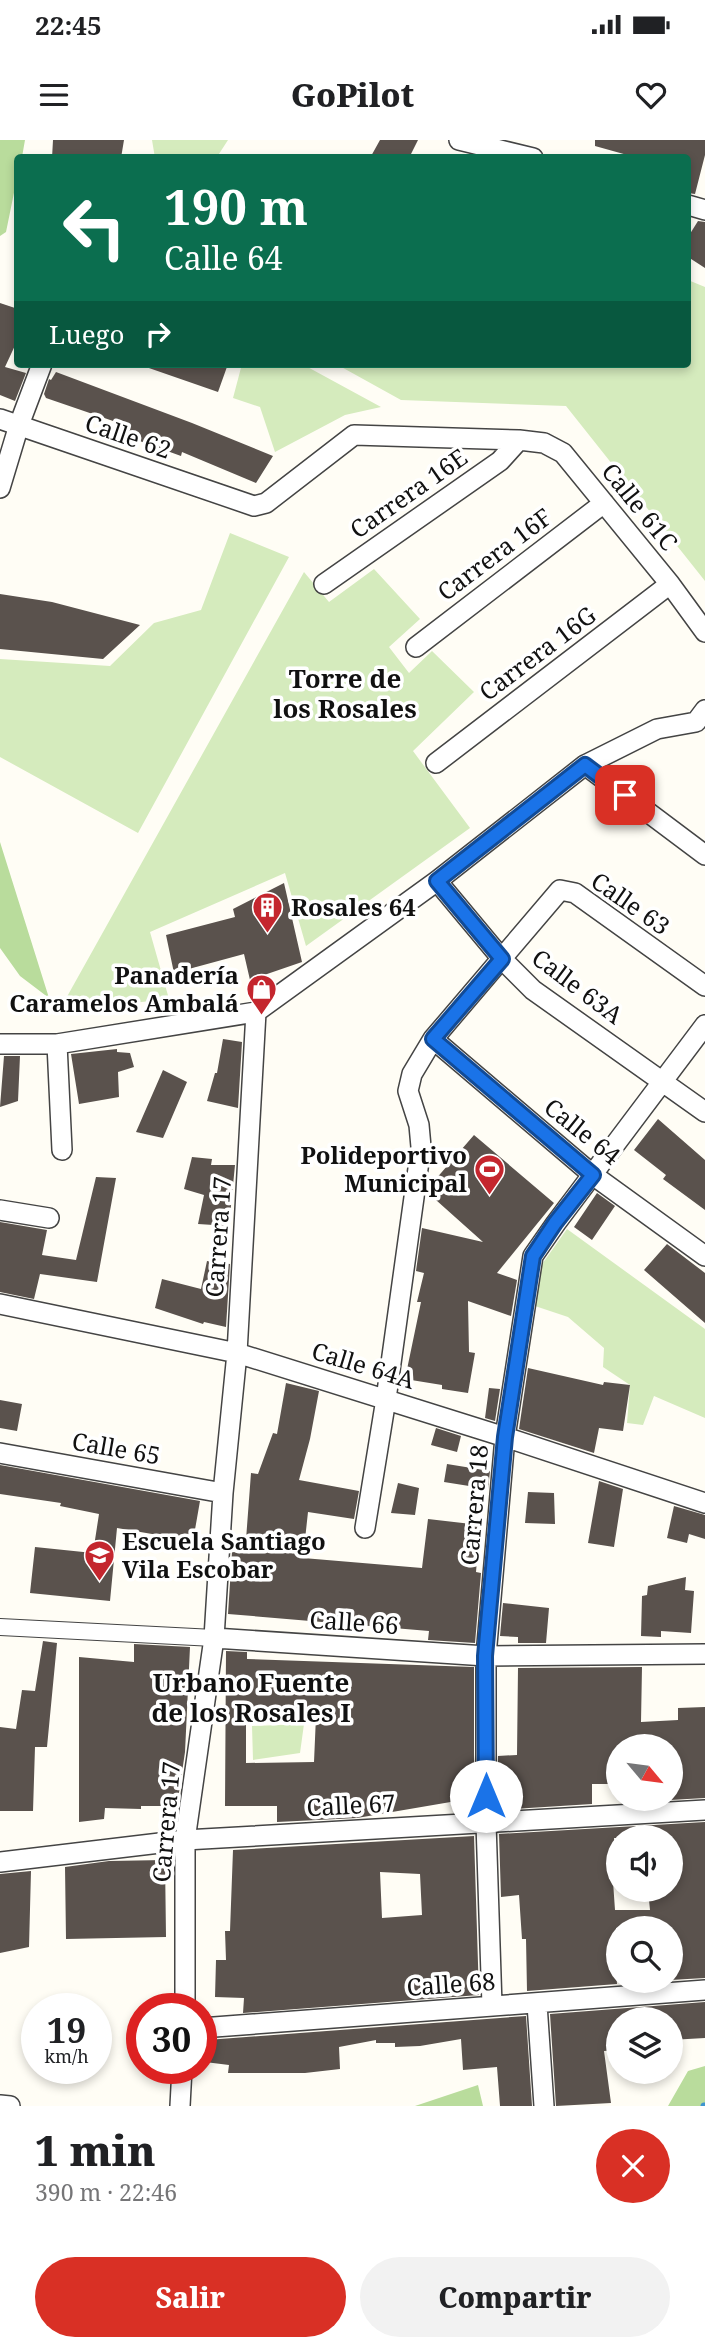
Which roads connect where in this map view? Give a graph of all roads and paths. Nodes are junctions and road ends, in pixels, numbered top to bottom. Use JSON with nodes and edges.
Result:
{"nodes":[{"id":1,"x":459,"y":140,"type":"edge"},
{"id":2,"x":517,"y":154,"type":"edge"},
{"id":3,"x":40,"y":368,"type":"edge"},
{"id":4,"x":9,"y":422,"type":"edge"},
{"id":5,"x":354,"y":435,"type":"joint"},
{"id":6,"x":519,"y":440,"type":"junction"},
{"id":7,"x":0,"y":488,"type":"edge"},
{"id":8,"x":604,"y":503,"type":"junction"},
{"id":9,"x":324,"y":584,"type":"dead end"},
{"id":10,"x":670,"y":584,"type":"junction"},
{"id":11,"x":705,"y":632,"type":"edge"},
{"id":12,"x":416,"y":647,"type":"dead end"},
{"id":13,"x":702,"y":719,"type":"edge"},
{"id":14,"x":436,"y":763,"type":"dead end"},
{"id":15,"x":585,"y":765,"type":"junction"},
{"id":16,"x":705,"y":855,"type":"edge"},
{"id":17,"x":437,"y":881,"type":"junction"},
{"id":18,"x":502,"y":959,"type":"junction"},
{"id":19,"x":705,"y":986,"type":"edge"},
{"id":20,"x":256,"y":1012,"type":"junction"},
{"id":21,"x":705,"y":1025,"type":"edge"},
{"id":22,"x":433,"y":1039,"type":"junction"},
{"id":23,"x":0,"y":1044,"type":"edge"},
{"id":24,"x":57,"y":1044,"type":"junction"},
{"id":25,"x":664,"y":1081,"type":"junction"},
{"id":26,"x":705,"y":1112,"type":"edge"},
{"id":27,"x":62,"y":1150,"type":"dead end"},
{"id":28,"x":593,"y":1175,"type":"junction"},
{"id":29,"x":0,"y":1210,"type":"edge"},
{"id":30,"x":48,"y":1218,"type":"dead end"},
{"id":31,"x":705,"y":1256,"type":"edge"},
{"id":32,"x":0,"y":1304,"type":"edge"},
{"id":33,"x":237,"y":1353,"type":"junction"},
{"id":34,"x":386,"y":1399,"type":"junction"},
{"id":35,"x":505,"y":1437,"type":"junction"},
{"id":36,"x":0,"y":1453,"type":"edge"},
{"id":37,"x":223,"y":1493,"type":"junction"},
{"id":38,"x":705,"y":1503,"type":"edge"},
{"id":39,"x":365,"y":1528,"type":"dead end"},
{"id":40,"x":0,"y":1627,"type":"edge"},
{"id":41,"x":214,"y":1638,"type":"junction"},
{"id":42,"x":705,"y":1654,"type":"edge"},
{"id":43,"x":485,"y":1656,"type":"junction"},
{"id":44,"x":705,"y":1811,"type":"edge"},
{"id":45,"x":486,"y":1823,"type":"junction"},
{"id":46,"x":185,"y":1840,"type":"junction"},
{"id":47,"x":0,"y":1862,"type":"edge"},
{"id":48,"x":705,"y":1990,"type":"edge"},
{"id":49,"x":185,"y":1993,"type":"edge"},
{"id":50,"x":537,"y":2004,"type":"junction"},
{"id":51,"x":492,"y":2006,"type":"junction"},
{"id":52,"x":217,"y":2027,"type":"edge"},
{"id":53,"x":181,"y":2084,"type":"edge"},
{"id":54,"x":0,"y":2105,"type":"edge"},
{"id":55,"x":10,"y":2106,"type":"edge"},
{"id":56,"x":180,"y":2106,"type":"edge"},
{"id":57,"x":544,"y":2106,"type":"edge"}],
"edges":[{"from":1,"to":2,"type":"street"},
{"from":3,"to":4,"type":"street"},
{"from":4,"to":5,"type":"street","name":"Calle 62"},
{"from":4,"to":7,"type":"street"},
{"from":5,"to":6,"type":"street","name":"Calle 61C"},
{"from":6,"to":8,"type":"street","name":"Calle 61C"},
{"from":6,"to":9,"type":"street","name":"Carrera 16E"},
{"from":8,"to":10,"type":"street","name":"Calle 61C"},
{"from":8,"to":12,"type":"street","name":"Carrera 16F"},
{"from":10,"to":11,"type":"street","name":"Calle 61C"},
{"from":10,"to":14,"type":"street","name":"Carrera 16G"},
{"from":13,"to":15,"type":"street"},
{"from":15,"to":16,"type":"street"},
{"from":15,"to":17,"type":"street"},
{"from":17,"to":18,"type":"street","name":"Calle 63A"},
{"from":17,"to":20,"type":"street"},
{"from":18,"to":19,"type":"street","name":"Calle 63"},
{"from":18,"to":22,"type":"street"},
{"from":18,"to":25,"type":"street","name":"Calle 63A"},
{"from":20,"to":24,"type":"street"},
{"from":20,"to":33,"type":"street","name":"Carrera 17"},
{"from":21,"to":25,"type":"street","name":"Carrera 18"},
{"from":22,"to":28,"type":"street","name":"Calle 64"},
{"from":22,"to":34,"type":"street"},
{"from":23,"to":24,"type":"street"},
{"from":24,"to":27,"type":"street"},
{"from":25,"to":26,"type":"street","name":"Calle 63A"},
{"from":25,"to":28,"type":"street","name":"Carrera 18"},
{"from":28,"to":31,"type":"street","name":"Calle 64"},
{"from":28,"to":35,"type":"street","name":"Carrera 18"},
{"from":29,"to":30,"type":"street"},
{"from":32,"to":33,"type":"street","name":"Calle 64A"},
{"from":33,"to":34,"type":"street","name":"Calle 64A"},
{"from":33,"to":37,"type":"street","name":"Carrera 17"},
{"from":34,"to":35,"type":"street","name":"Calle 64A"},
{"from":34,"to":39,"type":"street"},
{"from":35,"to":38,"type":"street","name":"Calle 64A"},
{"from":35,"to":43,"type":"street","name":"Carrera 18"},
{"from":36,"to":37,"type":"street","name":"Calle 65"},
{"from":37,"to":41,"type":"street","name":"Carrera 17"},
{"from":40,"to":41,"type":"street","name":"Calle 66"},
{"from":41,"to":43,"type":"street","name":"Calle 66"},
{"from":41,"to":46,"type":"street","name":"Carrera 17"},
{"from":42,"to":43,"type":"street","name":"Calle 66"},
{"from":43,"to":45,"type":"street","name":"Carrera 18"},
{"from":44,"to":45,"type":"street","name":"Calle 67"},
{"from":45,"to":46,"type":"street","name":"Calle 67"},
{"from":45,"to":51,"type":"street","name":"Carrera 18"},
{"from":46,"to":47,"type":"street","name":"Calle 67"},
{"from":46,"to":49,"type":"street","name":"Carrera 17"},
{"from":48,"to":50,"type":"street","name":"Calle 68"},
{"from":50,"to":51,"type":"street","name":"Calle 68"},
{"from":50,"to":57,"type":"street"},
{"from":51,"to":52,"type":"street","name":"Calle 68"},
{"from":53,"to":56,"type":"street"},
{"from":54,"to":55,"type":"street"}]}
